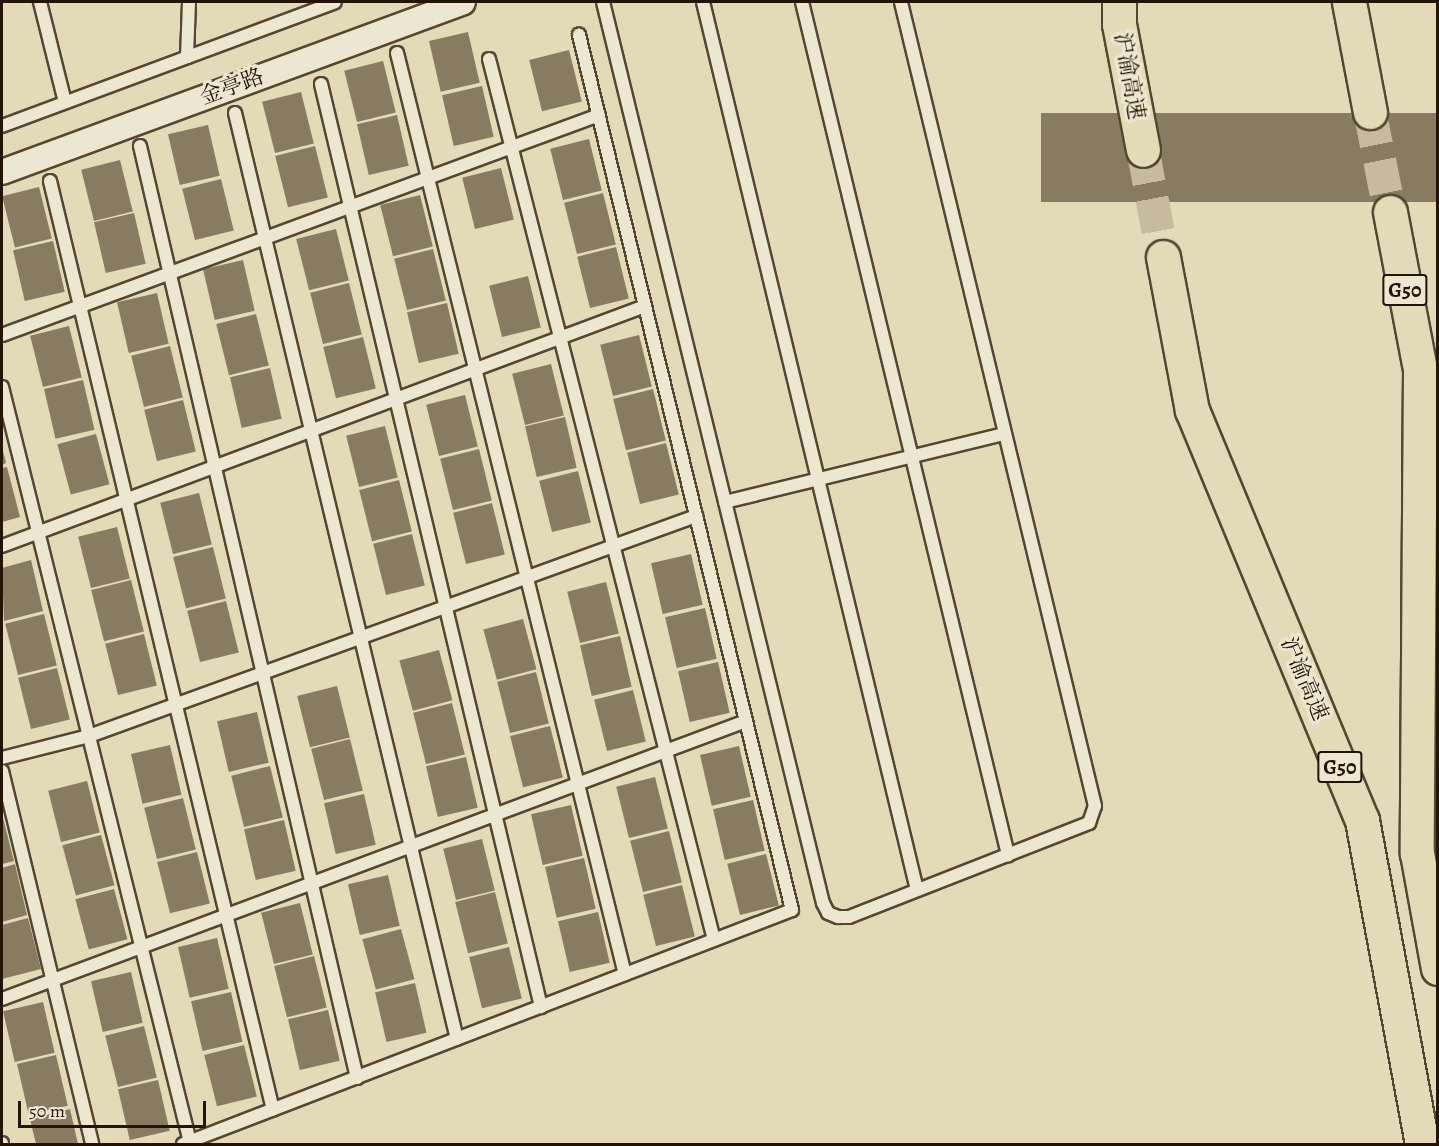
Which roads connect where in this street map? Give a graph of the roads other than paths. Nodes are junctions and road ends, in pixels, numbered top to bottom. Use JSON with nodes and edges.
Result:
{"nodes":[{"id":1,"x":40,"y":2,"type":"edge"},
{"id":2,"x":189,"y":2,"type":"edge"},
{"id":3,"x":335,"y":2,"type":"edge"},
{"id":4,"x":463,"y":2,"type":"edge"},
{"id":5,"x":603,"y":2,"type":"edge"},
{"id":6,"x":704,"y":2,"type":"edge"},
{"id":7,"x":802,"y":2,"type":"edge"},
{"id":8,"x":901,"y":2,"type":"edge"},
{"id":9,"x":1119,"y":2,"type":"edge"},
{"id":10,"x":1349,"y":2,"type":"edge"},
{"id":11,"x":579,"y":35,"type":"dead end"},
{"id":12,"x":397,"y":53,"type":"dead end"},
{"id":13,"x":187,"y":57,"type":"junction"},
{"id":14,"x":489,"y":59,"type":"dead end"},
{"id":15,"x":321,"y":84,"type":"dead end"},
{"id":16,"x":65,"y":102,"type":"junction"},
{"id":17,"x":1370,"y":112,"type":"tunnel mouth"},
{"id":18,"x":235,"y":113,"type":"dead end"},
{"id":19,"x":599,"y":116,"type":"junction"},
{"id":20,"x":2,"y":126,"type":"edge"},
{"id":21,"x":140,"y":146,"type":"dead end"},
{"id":22,"x":512,"y":147,"type":"junction"},
{"id":23,"x":1143,"y":150,"type":"tunnel mouth"},
{"id":24,"x":2,"y":172,"type":"edge"},
{"id":25,"x":428,"y":178,"type":"junction"},
{"id":26,"x":50,"y":181,"type":"dead end"},
{"id":27,"x":350,"y":207,"type":"junction"},
{"id":28,"x":1390,"y":212,"type":"tunnel mouth"},
{"id":29,"x":265,"y":238,"type":"junction"},
{"id":30,"x":1163,"y":257,"type":"tunnel mouth"},
{"id":31,"x":169,"y":273,"type":"junction"},
{"id":32,"x":80,"y":306,"type":"junction"},
{"id":33,"x":645,"y":306,"type":"junction"},
{"id":34,"x":2,"y":335,"type":"edge"},
{"id":35,"x":560,"y":338,"type":"junction"},
{"id":36,"x":476,"y":370,"type":"junction"},
{"id":37,"x":2,"y":387,"type":"edge"},
{"id":38,"x":396,"y":399,"type":"junction"},
{"id":39,"x":311,"y":431,"type":"junction"},
{"id":40,"x":1005,"y":434,"type":"junction"},
{"id":41,"x":911,"y":457,"type":"junction"},
{"id":42,"x":214,"y":467,"type":"junction"},
{"id":43,"x":818,"y":479,"type":"junction"},
{"id":44,"x":127,"y":499,"type":"junction"},
{"id":45,"x":725,"y":502,"type":"junction"},
{"id":46,"x":696,"y":516,"type":"junction"},
{"id":47,"x":38,"y":532,"type":"junction"},
{"id":48,"x":2,"y":546,"type":"edge"},
{"id":49,"x":613,"y":546,"type":"junction"},
{"id":50,"x":526,"y":577,"type":"junction"},
{"id":51,"x":446,"y":606,"type":"junction"},
{"id":52,"x":361,"y":637,"type":"junction"},
{"id":53,"x":262,"y":673,"type":"junction"},
{"id":54,"x":176,"y":704,"type":"junction"},
{"id":55,"x":746,"y":721,"type":"junction"},
{"id":56,"x":88,"y":736,"type":"junction"},
{"id":57,"x":665,"y":751,"type":"junction"},
{"id":58,"x":2,"y":758,"type":"edge"},
{"id":59,"x":2,"y":771,"type":"edge"},
{"id":60,"x":578,"y":784,"type":"junction"},
{"id":61,"x":495,"y":815,"type":"junction"},
{"id":62,"x":411,"y":846,"type":"junction"},
{"id":63,"x":1008,"y":855,"type":"junction"},
{"id":64,"x":312,"y":883,"type":"junction"},
{"id":65,"x":917,"y":891,"type":"junction"},
{"id":66,"x":227,"y":915,"type":"junction"},
{"id":67,"x":714,"y":940,"type":"junction"},
{"id":68,"x":141,"y":947,"type":"junction"},
{"id":69,"x":1437,"y":968,"type":"edge"},
{"id":70,"x":625,"y":974,"type":"junction"},
{"id":71,"x":52,"y":980,"type":"junction"},
{"id":72,"x":2,"y":999,"type":"edge"},
{"id":73,"x":541,"y":1007,"type":"junction"},
{"id":74,"x":457,"y":1039,"type":"junction"},
{"id":75,"x":357,"y":1078,"type":"junction"},
{"id":76,"x":273,"y":1110,"type":"junction"},
{"id":77,"x":186,"y":1143,"type":"edge"},
{"id":78,"x":92,"y":1144,"type":"edge"},
{"id":79,"x":1422,"y":1144,"type":"edge"}],
"edges":[{"from":1,"to":16,"type":"lane"},
{"from":2,"to":13,"type":"lane"},
{"from":3,"to":13,"type":"lane"},
{"from":4,"to":24,"type":"street","name":"金亭路"},
{"from":5,"to":45,"type":"lane"},
{"from":6,"to":43,"type":"lane"},
{"from":7,"to":41,"type":"lane"},
{"from":8,"to":40,"type":"lane"},
{"from":9,"to":23,"type":"highway","name":"沪渝高速"},
{"from":10,"to":17,"type":"highway"},
{"from":11,"to":19,"type":"lane"},
{"from":12,"to":25,"type":"lane"},
{"from":13,"to":16,"type":"lane"},
{"from":14,"to":22,"type":"lane"},
{"from":15,"to":27,"type":"lane"},
{"from":16,"to":20,"type":"lane"},
{"from":18,"to":29,"type":"lane"},
{"from":19,"to":22,"type":"lane"},
{"from":19,"to":33,"type":"lane"},
{"from":21,"to":31,"type":"lane"},
{"from":22,"to":25,"type":"lane"},
{"from":22,"to":35,"type":"lane"},
{"from":25,"to":27,"type":"lane"},
{"from":25,"to":36,"type":"lane"},
{"from":26,"to":32,"type":"lane"},
{"from":27,"to":29,"type":"lane"},
{"from":27,"to":38,"type":"lane"},
{"from":28,"to":69,"type":"highway","number":"G50"},
{"from":29,"to":31,"type":"lane"},
{"from":29,"to":39,"type":"lane"},
{"from":30,"to":79,"type":"highway","name":"沪渝高速","number":"G50"},
{"from":31,"to":32,"type":"lane"},
{"from":31,"to":42,"type":"lane"},
{"from":32,"to":34,"type":"lane"},
{"from":32,"to":44,"type":"lane"},
{"from":33,"to":35,"type":"lane"},
{"from":33,"to":46,"type":"lane"},
{"from":35,"to":36,"type":"lane"},
{"from":35,"to":49,"type":"lane"},
{"from":36,"to":38,"type":"lane"},
{"from":36,"to":50,"type":"lane"},
{"from":37,"to":47,"type":"lane"},
{"from":38,"to":39,"type":"lane"},
{"from":38,"to":51,"type":"lane"},
{"from":39,"to":42,"type":"lane"},
{"from":39,"to":52,"type":"lane"},
{"from":40,"to":41,"type":"lane"},
{"from":40,"to":63,"type":"lane"},
{"from":41,"to":43,"type":"lane"},
{"from":41,"to":63,"type":"lane"},
{"from":42,"to":44,"type":"lane"},
{"from":42,"to":53,"type":"lane"},
{"from":43,"to":45,"type":"lane"},
{"from":43,"to":65,"type":"lane"},
{"from":44,"to":47,"type":"lane"},
{"from":44,"to":54,"type":"lane"},
{"from":45,"to":65,"type":"lane"},
{"from":46,"to":49,"type":"lane"},
{"from":46,"to":55,"type":"lane"},
{"from":47,"to":48,"type":"lane"},
{"from":47,"to":56,"type":"lane"},
{"from":49,"to":50,"type":"lane"},
{"from":49,"to":57,"type":"lane"},
{"from":50,"to":51,"type":"lane"},
{"from":50,"to":60,"type":"lane"},
{"from":51,"to":52,"type":"lane"},
{"from":51,"to":61,"type":"lane"},
{"from":52,"to":53,"type":"lane"},
{"from":52,"to":62,"type":"lane"},
{"from":53,"to":54,"type":"lane"},
{"from":53,"to":64,"type":"lane"},
{"from":54,"to":56,"type":"lane"},
{"from":54,"to":66,"type":"lane"},
{"from":55,"to":57,"type":"lane"},
{"from":55,"to":67,"type":"lane"},
{"from":56,"to":58,"type":"lane"},
{"from":56,"to":68,"type":"lane"},
{"from":57,"to":60,"type":"lane"},
{"from":57,"to":67,"type":"lane"},
{"from":59,"to":71,"type":"lane"},
{"from":60,"to":61,"type":"lane"},
{"from":60,"to":70,"type":"lane"},
{"from":61,"to":62,"type":"lane"},
{"from":61,"to":73,"type":"lane"},
{"from":62,"to":64,"type":"lane"},
{"from":62,"to":74,"type":"lane"},
{"from":63,"to":65,"type":"lane"},
{"from":64,"to":66,"type":"lane"},
{"from":64,"to":75,"type":"lane"},
{"from":66,"to":68,"type":"lane"},
{"from":66,"to":76,"type":"lane"},
{"from":67,"to":70,"type":"lane"},
{"from":68,"to":71,"type":"lane"},
{"from":68,"to":77,"type":"lane"},
{"from":70,"to":73,"type":"lane"},
{"from":71,"to":72,"type":"lane"},
{"from":71,"to":78,"type":"lane"},
{"from":73,"to":74,"type":"lane"},
{"from":74,"to":75,"type":"lane"},
{"from":75,"to":76,"type":"lane"},
{"from":76,"to":77,"type":"lane"}]}
